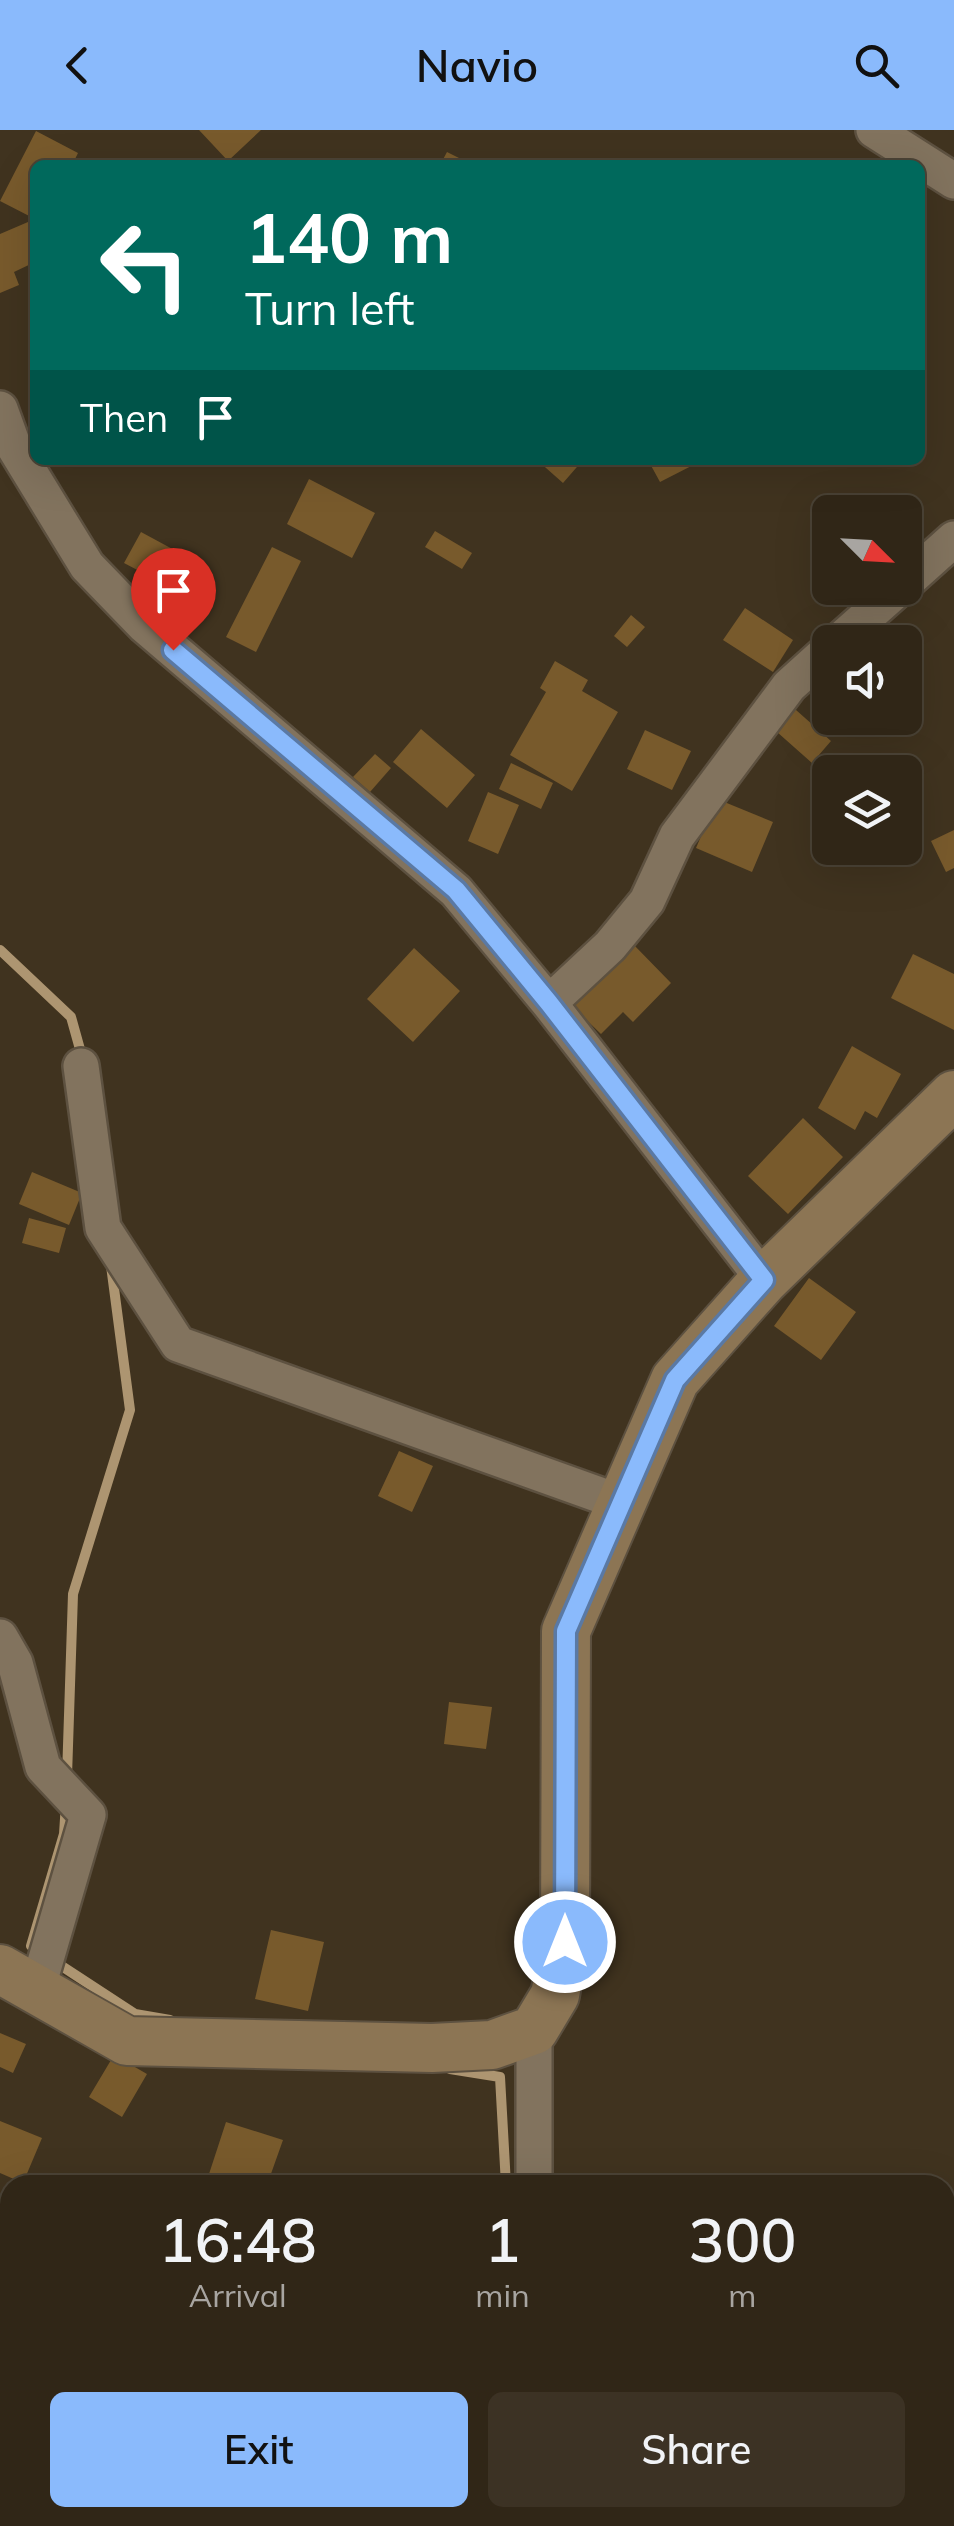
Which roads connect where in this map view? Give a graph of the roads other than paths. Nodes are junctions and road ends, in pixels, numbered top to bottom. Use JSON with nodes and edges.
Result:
{"nodes":[{"id":1,"x":874,"y":130,"type":"edge"},
{"id":2,"x":921,"y":160,"type":"edge"},
{"id":3,"x":925,"y":163,"type":"edge"},
{"id":4,"x":954,"y":181,"type":"edge"},
{"id":5,"x":0,"y":409,"type":"edge"},
{"id":6,"x":954,"y":539,"type":"edge"},
{"id":7,"x":922,"y":567,"type":"edge"},
{"id":8,"x":880,"y":605,"type":"edge"},
{"id":9,"x":857,"y":625,"type":"edge"},
{"id":10,"x":812,"y":666,"type":"edge"},
{"id":11,"x":549,"y":1003,"type":"junction"},
{"id":12,"x":81,"y":1066,"type":"dead end"},
{"id":13,"x":954,"y":1095,"type":"edge"},
{"id":14,"x":764,"y":1280,"type":"junction"},
{"id":15,"x":622,"y":1503,"type":"junction"},
{"id":16,"x":0,"y":1637,"type":"edge"},
{"id":17,"x":18,"y":1980,"type":"edge"},
{"id":18,"x":534,"y":2030,"type":"junction"},
{"id":19,"x":534,"y":2175,"type":"edge"}],
"edges":[{"from":1,"to":2,"type":"street"},
{"from":3,"to":4,"type":"street"},
{"from":5,"to":11,"type":"street"},
{"from":6,"to":7,"type":"street"},
{"from":8,"to":9,"type":"street"},
{"from":10,"to":11,"type":"street"},
{"from":11,"to":14,"type":"street"},
{"from":12,"to":15,"type":"street"},
{"from":13,"to":14,"type":"street"},
{"from":14,"to":15,"type":"street"},
{"from":15,"to":18,"type":"street"},
{"from":16,"to":17,"type":"street"},
{"from":17,"to":18,"type":"street"},
{"from":18,"to":19,"type":"street"}]}
